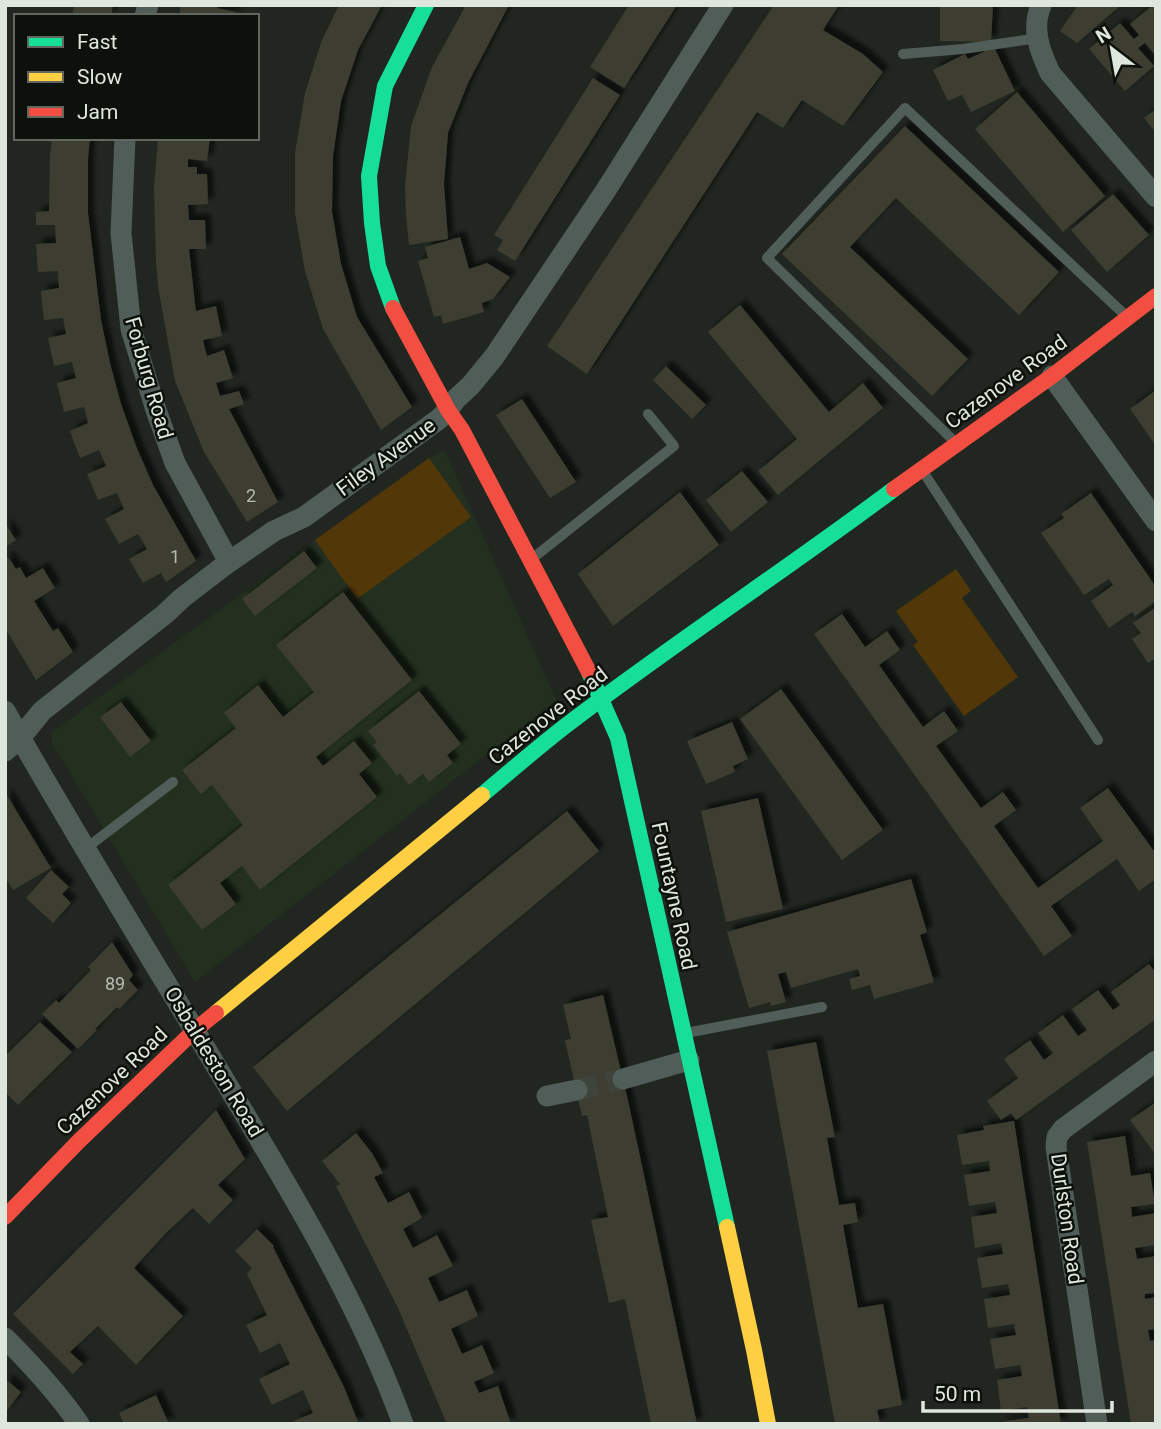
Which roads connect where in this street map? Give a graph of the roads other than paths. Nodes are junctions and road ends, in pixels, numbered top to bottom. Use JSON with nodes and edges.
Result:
{"nodes":[{"id":1,"x":426,"y":5,"type":"edge"},
{"id":2,"x":723,"y":5,"type":"edge"},
{"id":3,"x":1041,"y":5,"type":"edge"},
{"id":4,"x":1038,"y":38,"type":"junction"},
{"id":5,"x":903,"y":54,"type":"dead end"},
{"id":6,"x":125,"y":140,"type":"edge"},
{"id":7,"x":1156,"y":197,"type":"edge"},
{"id":8,"x":1156,"y":296,"type":"edge"},
{"id":9,"x":1127,"y":317,"type":"junction"},
{"id":10,"x":1052,"y":376,"type":"junction"},
{"id":11,"x":448,"y":410,"type":"junction"},
{"id":12,"x":648,"y":414,"type":"dead end"},
{"id":13,"x":957,"y":444,"type":"junction"},
{"id":14,"x":922,"y":468,"type":"junction"},
{"id":15,"x":1156,"y":521,"type":"edge"},
{"id":16,"x":531,"y":560,"type":"junction"},
{"id":17,"x":229,"y":562,"type":"junction"},
{"id":18,"x":602,"y":699,"type":"junction"},
{"id":19,"x":5,"y":711,"type":"edge"},
{"id":20,"x":1098,"y":740,"type":"dead end"},
{"id":21,"x":13,"y":744,"type":"edge"},
{"id":22,"x":173,"y":782,"type":"dead end"},
{"id":23,"x":85,"y":849,"type":"junction"},
{"id":24,"x":822,"y":1007,"type":"dead end"},
{"id":25,"x":195,"y":1030,"type":"junction"},
{"id":26,"x":683,"y":1034,"type":"junction"},
{"id":27,"x":689,"y":1060,"type":"junction"},
{"id":28,"x":1156,"y":1061,"type":"edge"},
{"id":29,"x":623,"y":1079,"type":"tunnel mouth"},
{"id":30,"x":577,"y":1090,"type":"tunnel mouth"},
{"id":31,"x":547,"y":1096,"type":"dead end"},
{"id":32,"x":5,"y":1217,"type":"edge"},
{"id":33,"x":5,"y":1338,"type":"edge"},
{"id":34,"x":79,"y":1424,"type":"edge"},
{"id":35,"x":403,"y":1424,"type":"edge"},
{"id":36,"x":768,"y":1424,"type":"edge"},
{"id":37,"x":1097,"y":1424,"type":"edge"}],
"edges":[{"from":1,"to":11,"type":"street","name":"Fountayne Road"},
{"from":2,"to":11,"type":"street","name":"Filey Avenue"},
{"from":3,"to":4,"type":"street"},
{"from":4,"to":5,"type":"lane"},
{"from":4,"to":7,"type":"street"},
{"from":6,"to":17,"type":"street","name":"Forburg Road"},
{"from":8,"to":9,"type":"street","name":"Cazenove Road"},
{"from":9,"to":10,"type":"street","name":"Cazenove Road"},
{"from":9,"to":13,"type":"lane"},
{"from":10,"to":13,"type":"street","name":"Cazenove Road"},
{"from":10,"to":15,"type":"street"},
{"from":11,"to":16,"type":"street","name":"Fountayne Road"},
{"from":11,"to":17,"type":"street","name":"Filey Avenue"},
{"from":12,"to":16,"type":"lane"},
{"from":13,"to":14,"type":"street","name":"Cazenove Road"},
{"from":14,"to":18,"type":"street","name":"Cazenove Road"},
{"from":14,"to":20,"type":"lane"},
{"from":16,"to":18,"type":"street","name":"Fountayne Road"},
{"from":17,"to":21,"type":"street","name":"Filey Avenue"},
{"from":18,"to":25,"type":"street","name":"Cazenove Road"},
{"from":18,"to":26,"type":"street","name":"Fountayne Road"},
{"from":19,"to":21,"type":"street","name":"Osbaldeston Road"},
{"from":21,"to":23,"type":"street","name":"Osbaldeston Road"},
{"from":22,"to":23,"type":"lane"},
{"from":23,"to":25,"type":"street","name":"Osbaldeston Road"},
{"from":24,"to":26,"type":"lane"},
{"from":25,"to":32,"type":"street","name":"Cazenove Road"},
{"from":25,"to":35,"type":"street","name":"Osbaldeston Road"},
{"from":26,"to":27,"type":"street","name":"Fountayne Road"},
{"from":27,"to":29,"type":"street"},
{"from":27,"to":36,"type":"street","name":"Fountayne Road"},
{"from":28,"to":37,"type":"street","name":"Durlston Road"},
{"from":30,"to":31,"type":"street"},
{"from":33,"to":34,"type":"street"}]}
